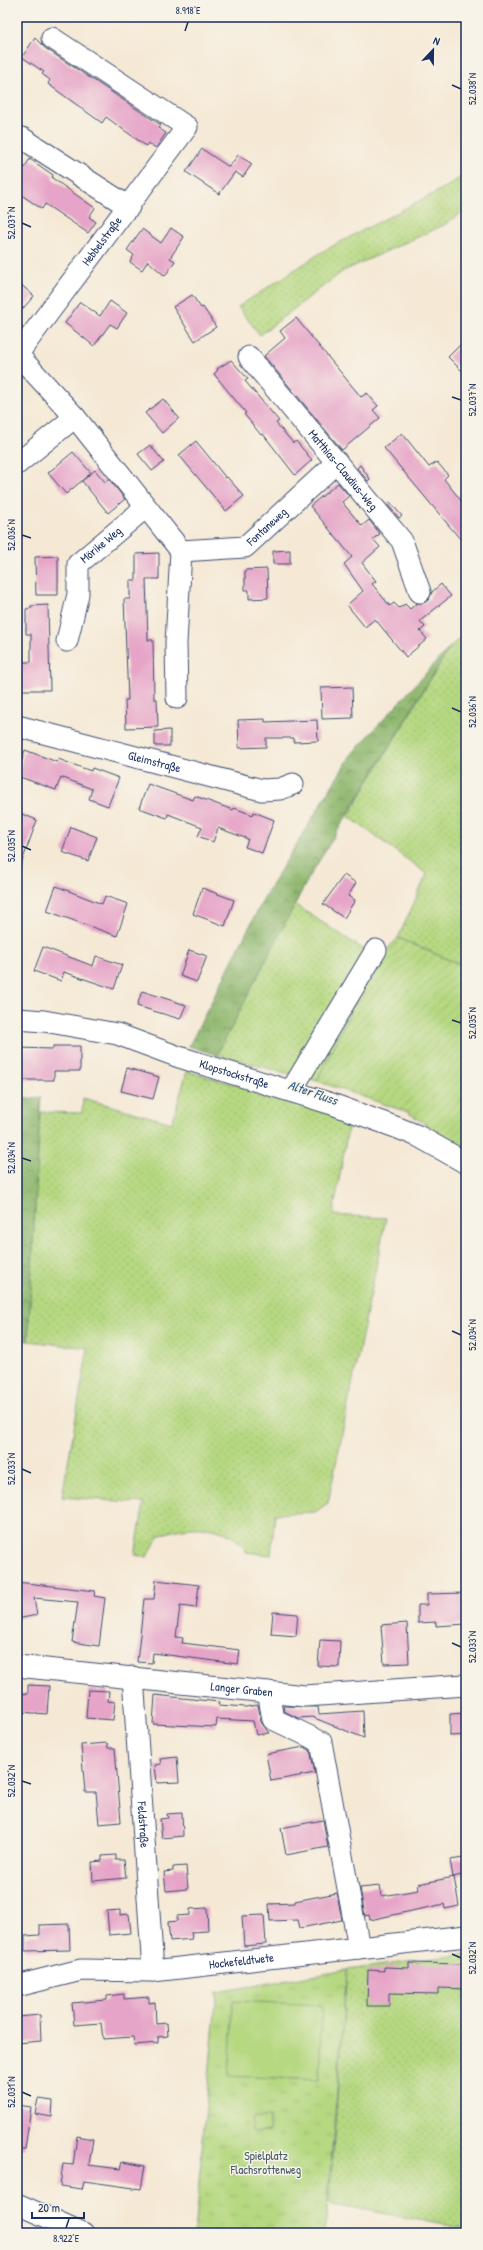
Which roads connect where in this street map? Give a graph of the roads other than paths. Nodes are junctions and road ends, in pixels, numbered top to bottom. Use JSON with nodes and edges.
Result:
{"nodes":[{"id":1,"x":52,"y":38,"type":"dead end"},
{"id":2,"x":22,"y":138,"type":"dead end"},
{"id":3,"x":129,"y":207,"type":"junction"},
{"id":4,"x":17,"y":354,"type":"edge"},
{"id":5,"x":249,"y":357,"type":"dead end"},
{"id":6,"x":75,"y":417,"type":"junction"},
{"id":7,"x":337,"y":462,"type":"junction"},
{"id":8,"x":17,"y":464,"type":"edge"},
{"id":9,"x":146,"y":507,"type":"junction"},
{"id":10,"x":180,"y":551,"type":"junction"},
{"id":11,"x":420,"y":592,"type":"dead end"},
{"id":12,"x":67,"y":641,"type":"dead end"},
{"id":13,"x":177,"y":698,"type":"dead end"},
{"id":14,"x":17,"y":726,"type":"edge"},
{"id":15,"x":293,"y":784,"type":"dead end"},
{"id":16,"x":376,"y":950,"type":"dead end"},
{"id":17,"x":17,"y":1019,"type":"edge"},
{"id":18,"x":291,"y":1091,"type":"junction"},
{"id":19,"x":466,"y":1163,"type":"edge"},
{"id":20,"x":17,"y":1666,"type":"edge"},
{"id":21,"x":133,"y":1677,"type":"junction"},
{"id":22,"x":466,"y":1685,"type":"edge"},
{"id":23,"x":268,"y":1692,"type":"junction"},
{"id":24,"x":466,"y":1936,"type":"edge"},
{"id":25,"x":359,"y":1948,"type":"junction"},
{"id":26,"x":153,"y":1971,"type":"junction"},
{"id":27,"x":17,"y":1986,"type":"edge"},
{"id":28,"x":17,"y":2204,"type":"edge"},
{"id":29,"x":83,"y":2233,"type":"edge"}],
"edges":[{"from":1,"to":3,"type":"street","name":"Hebbelstraße"},
{"from":2,"to":3,"type":"street"},
{"from":3,"to":4,"type":"street","name":"Hebbelstraße"},
{"from":4,"to":6,"type":"street","name":"Hebbelstraße"},
{"from":5,"to":7,"type":"street","name":"Matthias-Claudius-Weg"},
{"from":6,"to":8,"type":"street"},
{"from":6,"to":9,"type":"street"},
{"from":7,"to":10,"type":"street","name":"Fontaneweg"},
{"from":7,"to":11,"type":"street","name":"Matthias-Claudius-Weg"},
{"from":9,"to":10,"type":"street"},
{"from":9,"to":12,"type":"street","name":"Mörike Weg"},
{"from":10,"to":13,"type":"street"},
{"from":14,"to":15,"type":"street","name":"Gleimstraße"},
{"from":16,"to":18,"type":"street"},
{"from":17,"to":18,"type":"street","name":"Klopstockstraße"},
{"from":18,"to":19,"type":"street","name":"Klopstockstraße"},
{"from":20,"to":21,"type":"street","name":"Langer Graben"},
{"from":21,"to":23,"type":"street","name":"Langer Graben"},
{"from":21,"to":26,"type":"street","name":"Feldstraße"},
{"from":22,"to":23,"type":"street","name":"Langer Graben"},
{"from":23,"to":25,"type":"street"},
{"from":24,"to":25,"type":"street","name":"Hockefeldtwete"},
{"from":25,"to":26,"type":"street","name":"Hockefeldtwete"},
{"from":26,"to":27,"type":"street","name":"Hockefeldtwete"},
{"from":28,"to":29,"type":"street"}]}
